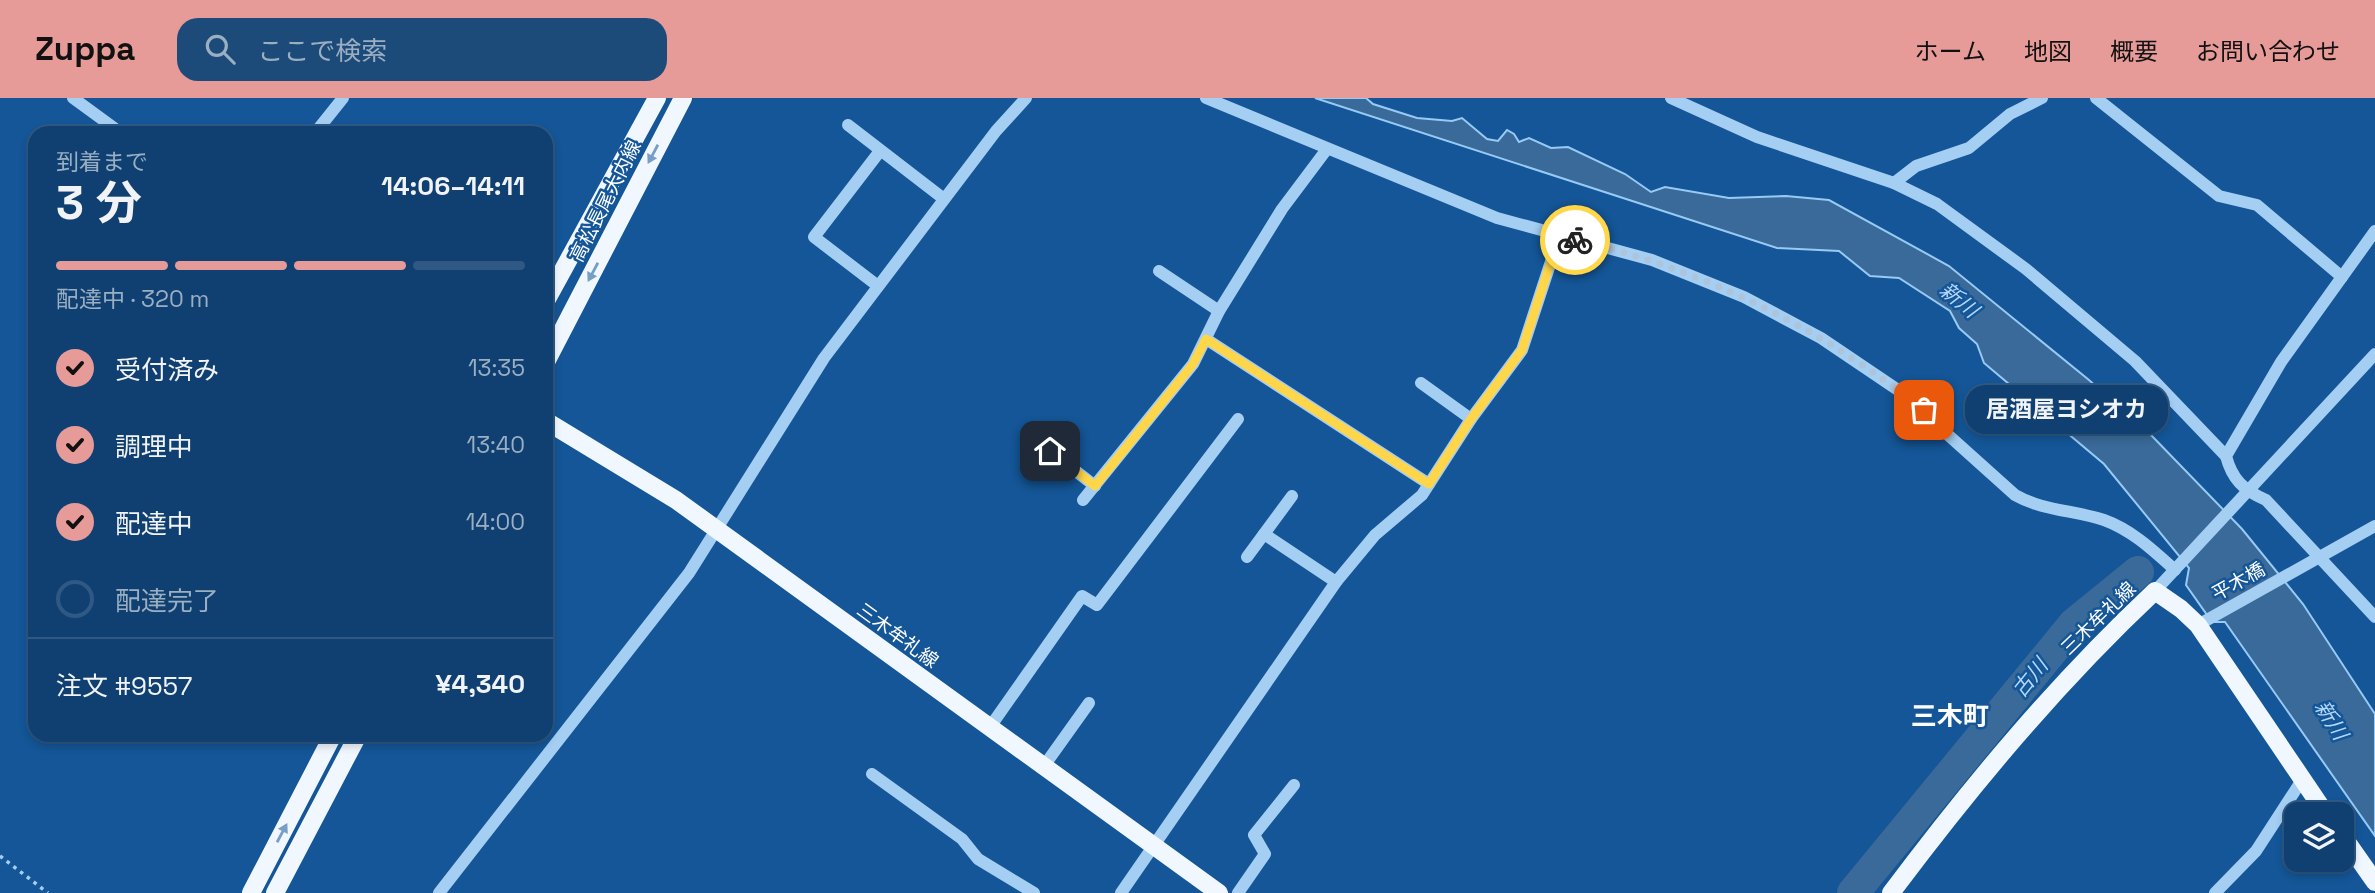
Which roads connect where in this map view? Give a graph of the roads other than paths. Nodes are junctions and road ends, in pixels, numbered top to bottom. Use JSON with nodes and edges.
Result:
{"nodes":[{"id":1,"x":73,"y":98,"type":"edge"},
{"id":2,"x":343,"y":98,"type":"edge"},
{"id":3,"x":657,"y":98,"type":"edge"},
{"id":4,"x":683,"y":98,"type":"edge"},
{"id":5,"x":1026,"y":98,"type":"edge"},
{"id":6,"x":1206,"y":98,"type":"edge"},
{"id":7,"x":1671,"y":98,"type":"edge"},
{"id":8,"x":2042,"y":98,"type":"edge"},
{"id":9,"x":2096,"y":98,"type":"edge"},
{"id":10,"x":848,"y":125,"type":"dead end"},
{"id":11,"x":111,"y":126,"type":"edge"},
{"id":12,"x":321,"y":126,"type":"edge"},
{"id":13,"x":1327,"y":149,"type":"junction"},
{"id":14,"x":880,"y":151,"type":"junction"},
{"id":15,"x":1894,"y":183,"type":"junction"},
{"id":16,"x":944,"y":199,"type":"junction"},
{"id":17,"x":2375,"y":231,"type":"edge"},
{"id":18,"x":1559,"y":237,"type":"junction"},
{"id":19,"x":1159,"y":271,"type":"dead end"},
{"id":20,"x":2342,"y":276,"type":"junction"},
{"id":21,"x":878,"y":286,"type":"junction"},
{"id":22,"x":553,"y":288,"type":"edge"},
{"id":23,"x":1219,"y":312,"type":"junction"},
{"id":24,"x":1206,"y":339,"type":"junction"},
{"id":25,"x":553,"y":349,"type":"edge"},
{"id":26,"x":2375,"y":354,"type":"edge"},
{"id":27,"x":1422,"y":383,"type":"dead end"},
{"id":28,"x":1238,"y":419,"type":"dead end"},
{"id":29,"x":1471,"y":419,"type":"junction"},
{"id":30,"x":553,"y":425,"type":"edge"},
{"id":31,"x":1050,"y":451,"type":"dead end"},
{"id":32,"x":2226,"y":456,"type":"junction"},
{"id":33,"x":1429,"y":484,"type":"junction"},
{"id":34,"x":1095,"y":486,"type":"junction"},
{"id":35,"x":2248,"y":492,"type":"junction"},
{"id":36,"x":1292,"y":496,"type":"dead end"},
{"id":37,"x":1083,"y":500,"type":"dead end"},
{"id":38,"x":2375,"y":526,"type":"edge"},
{"id":39,"x":718,"y":530,"type":"junction"},
{"id":40,"x":1264,"y":534,"type":"junction"},
{"id":41,"x":2321,"y":557,"type":"junction"},
{"id":42,"x":1247,"y":558,"type":"dead end"},
{"id":43,"x":2170,"y":575,"type":"junction"},
{"id":44,"x":1336,"y":582,"type":"junction"},
{"id":45,"x":2375,"y":617,"type":"edge"},
{"id":46,"x":2203,"y":623,"type":"junction"},
{"id":47,"x":1089,"y":703,"type":"dead end"},
{"id":48,"x":990,"y":727,"type":"junction"},
{"id":49,"x":329,"y":742,"type":"edge"},
{"id":50,"x":354,"y":742,"type":"edge"},
{"id":51,"x":1044,"y":766,"type":"junction"},
{"id":52,"x":873,"y":774,"type":"dead end"},
{"id":53,"x":2302,"y":780,"type":"junction"},
{"id":54,"x":1294,"y":785,"type":"dead end"},
{"id":55,"x":2318,"y":802,"type":"edge"},
{"id":56,"x":1154,"y":846,"type":"junction"},
{"id":57,"x":2354,"y":852,"type":"edge"},
{"id":58,"x":2375,"y":882,"type":"edge"},
{"id":59,"x":250,"y":893,"type":"edge"},
{"id":60,"x":275,"y":893,"type":"edge"},
{"id":61,"x":439,"y":893,"type":"edge"},
{"id":62,"x":1034,"y":893,"type":"edge"},
{"id":63,"x":1121,"y":893,"type":"edge"},
{"id":64,"x":1219,"y":893,"type":"edge"},
{"id":65,"x":1238,"y":893,"type":"edge"},
{"id":66,"x":1891,"y":893,"type":"edge"},
{"id":67,"x":2216,"y":893,"type":"edge"}],
"edges":[{"from":1,"to":11,"type":"street"},
{"from":2,"to":12,"type":"street"},
{"from":3,"to":22,"type":"main road","name":"高松長尾大内線"},
{"from":4,"to":25,"type":"main road","name":"高松長尾大内線","one_way":true},
{"from":5,"to":16,"type":"street"},
{"from":6,"to":13,"type":"street"},
{"from":7,"to":15,"type":"street"},
{"from":8,"to":15,"type":"street"},
{"from":9,"to":20,"type":"street"},
{"from":10,"to":14,"type":"street"},
{"from":13,"to":18,"type":"street"},
{"from":13,"to":23,"type":"street"},
{"from":14,"to":16,"type":"street"},
{"from":14,"to":21,"type":"street"},
{"from":15,"to":32,"type":"street"},
{"from":16,"to":21,"type":"street"},
{"from":17,"to":20,"type":"street"},
{"from":18,"to":29,"type":"street"},
{"from":18,"to":43,"type":"street"},
{"from":19,"to":23,"type":"street"},
{"from":20,"to":32,"type":"street"},
{"from":21,"to":39,"type":"street"},
{"from":23,"to":24,"type":"street"},
{"from":24,"to":33,"type":"street"},
{"from":24,"to":34,"type":"street"},
{"from":26,"to":35,"type":"street"},
{"from":27,"to":29,"type":"street"},
{"from":28,"to":48,"type":"street"},
{"from":29,"to":33,"type":"street"},
{"from":30,"to":39,"type":"main road","name":"三木牟礼線"},
{"from":31,"to":34,"type":"street"},
{"from":32,"to":35,"type":"street"},
{"from":33,"to":44,"type":"street"},
{"from":34,"to":37,"type":"street"},
{"from":35,"to":41,"type":"street"},
{"from":35,"to":43,"type":"street"},
{"from":36,"to":40,"type":"street"},
{"from":38,"to":41,"type":"street","name":"平木橋"},
{"from":39,"to":48,"type":"main road","name":"三木牟礼線"},
{"from":39,"to":61,"type":"street"},
{"from":40,"to":42,"type":"street"},
{"from":40,"to":44,"type":"street"},
{"from":41,"to":45,"type":"street"},
{"from":41,"to":46,"type":"street","name":"平木橋"},
{"from":43,"to":46,"type":"main road","name":"三木牟礼線"},
{"from":43,"to":66,"type":"main road","name":"三木牟礼線"},
{"from":44,"to":56,"type":"street"},
{"from":46,"to":53,"type":"main road","name":"三木牟礼線"},
{"from":47,"to":51,"type":"street"},
{"from":48,"to":51,"type":"main road","name":"三木牟礼線"},
{"from":59,"to":49,"type":"main road","one_way":true},
{"from":50,"to":60,"type":"main road"},
{"from":51,"to":56,"type":"main road","name":"三木牟礼線"},
{"from":52,"to":62,"type":"street"},
{"from":53,"to":55,"type":"main road","name":"三木牟礼線"},
{"from":53,"to":67,"type":"street"},
{"from":54,"to":65,"type":"street"},
{"from":56,"to":63,"type":"street"},
{"from":56,"to":64,"type":"main road","name":"三木牟礼線"},
{"from":57,"to":58,"type":"main road"}]}
